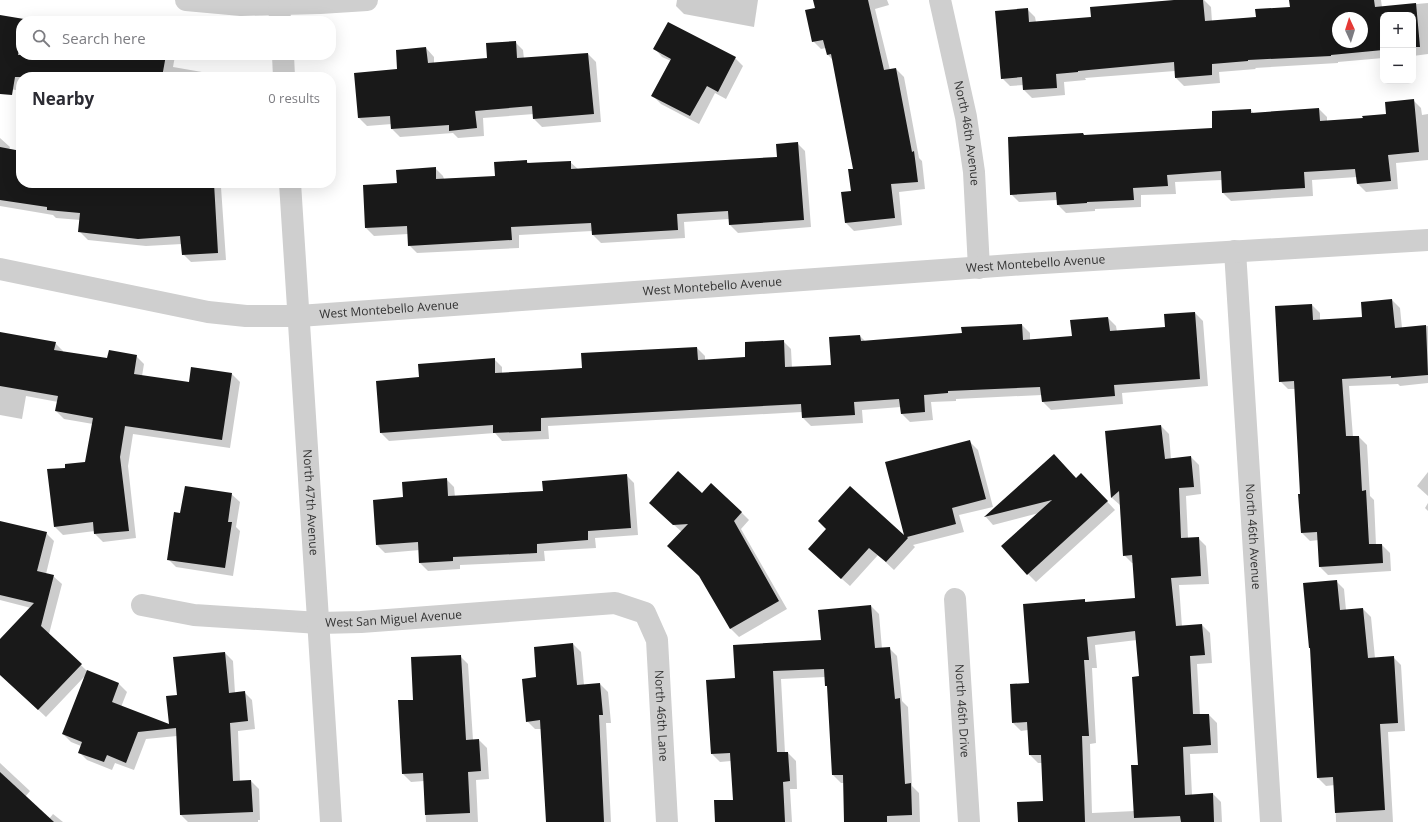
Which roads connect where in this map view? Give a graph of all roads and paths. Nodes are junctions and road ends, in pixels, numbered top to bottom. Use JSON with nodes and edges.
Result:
{"nodes":[{"id":1,"x":186,"y":0,"type":"edge"},
{"id":2,"x":367,"y":0,"type":"edge"},
{"id":3,"x":940,"y":0,"type":"edge"},
{"id":4,"x":280,"y":8,"type":"edge"},
{"id":5,"x":283,"y":60,"type":"edge"},
{"id":6,"x":284,"y":72,"type":"edge"},
{"id":7,"x":290,"y":188,"type":"edge"},
{"id":8,"x":1428,"y":240,"type":"edge"},
{"id":9,"x":1235,"y":251,"type":"junction"},
{"id":10,"x":979,"y":268,"type":"junction"},
{"id":11,"x":0,"y":269,"type":"edge"},
{"id":12,"x":299,"y":316,"type":"junction"},
{"id":13,"x":955,"y":599,"type":"dead end"},
{"id":14,"x":142,"y":605,"type":"dead end"},
{"id":15,"x":645,"y":613,"type":"joint"},
{"id":16,"x":319,"y":623,"type":"junction"},
{"id":17,"x":331,"y":822,"type":"edge"},
{"id":18,"x":667,"y":822,"type":"edge"},
{"id":19,"x":969,"y":822,"type":"edge"},
{"id":20,"x":1271,"y":822,"type":"edge"}],
"edges":[{"from":1,"to":4,"type":"street"},
{"from":2,"to":4,"type":"street"},
{"from":3,"to":10,"type":"street","name":"North 46th Avenue"},
{"from":5,"to":6,"type":"street"},
{"from":7,"to":12,"type":"street","name":"North 47th Avenue"},
{"from":8,"to":9,"type":"street","name":"West Montebello Avenue"},
{"from":9,"to":10,"type":"street","name":"West Montebello Avenue"},
{"from":9,"to":20,"type":"street","name":"North 46th Avenue"},
{"from":10,"to":12,"type":"street","name":"West Montebello Avenue"},
{"from":11,"to":12,"type":"street","name":"West Montebello Avenue"},
{"from":12,"to":16,"type":"street","name":"North 47th Avenue"},
{"from":13,"to":19,"type":"street","name":"North 46th Drive"},
{"from":14,"to":16,"type":"street","name":"West San Miguel Avenue"},
{"from":15,"to":16,"type":"street","name":"West San Miguel Avenue"},
{"from":15,"to":18,"type":"street","name":"North 46th Lane"},
{"from":16,"to":17,"type":"street","name":"North 47th Avenue"}]}
